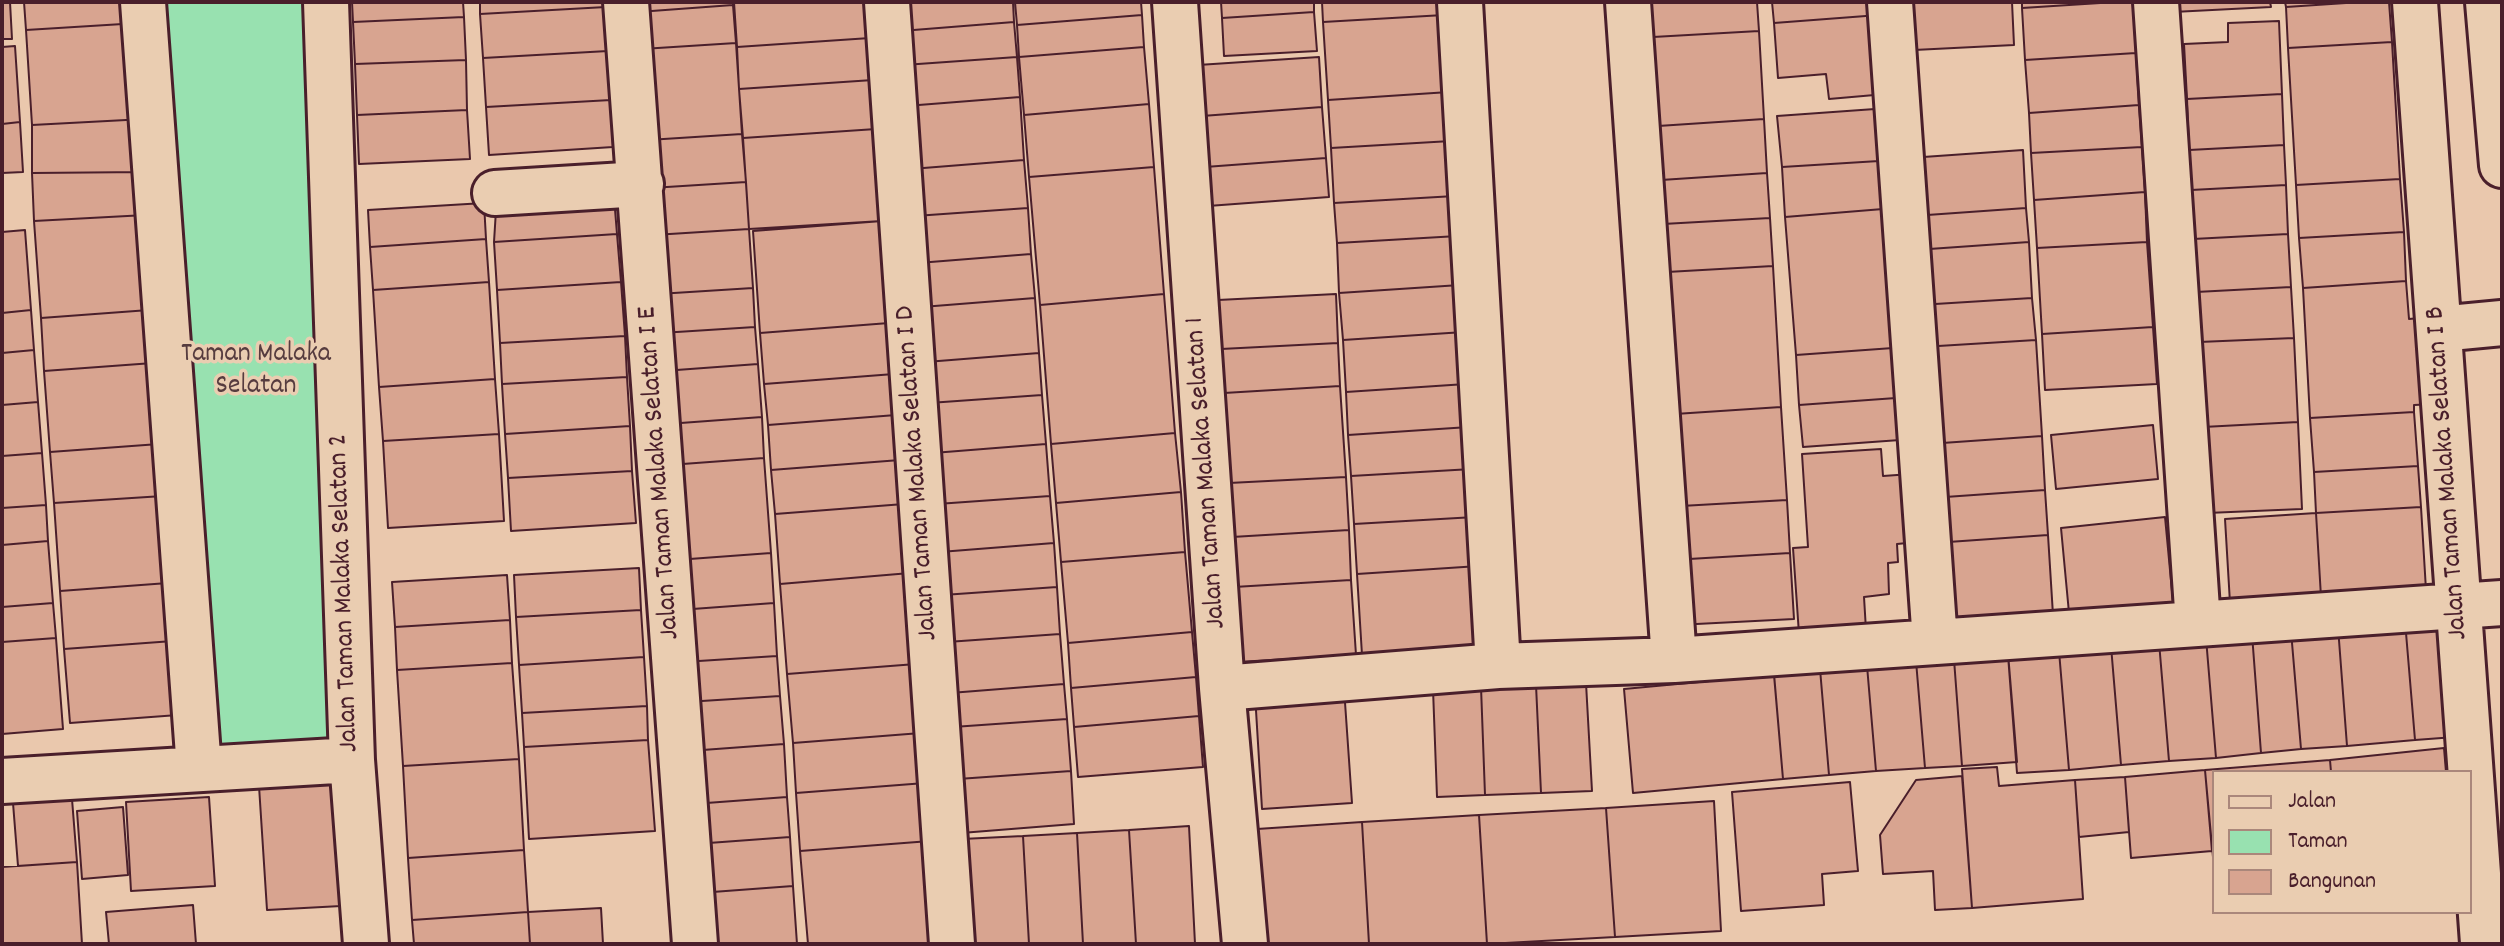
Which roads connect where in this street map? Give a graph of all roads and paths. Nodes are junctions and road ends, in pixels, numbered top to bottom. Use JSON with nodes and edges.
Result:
{"nodes":[{"id":1,"x":143,"y":2,"type":"edge"},
{"id":2,"x":326,"y":2,"type":"edge"},
{"id":3,"x":626,"y":2,"type":"edge"},
{"id":4,"x":887,"y":2,"type":"edge"},
{"id":5,"x":1175,"y":2,"type":"edge"},
{"id":6,"x":1460,"y":2,"type":"edge"},
{"id":7,"x":1628,"y":2,"type":"edge"},
{"id":8,"x":1890,"y":2,"type":"edge"},
{"id":9,"x":2156,"y":2,"type":"edge"},
{"id":10,"x":2415,"y":2,"type":"edge"},
{"id":11,"x":2488,"y":2,"type":"edge"},
{"id":12,"x":2502,"y":165,"type":"edge"},
{"id":13,"x":641,"y":184,"type":"junction"},
{"id":14,"x":495,"y":193,"type":"dead end"},
{"id":15,"x":2502,"y":323,"type":"edge"},
{"id":16,"x":2439,"y":329,"type":"junction"},
{"id":17,"x":2502,"y":603,"type":"edge"},
{"id":18,"x":2459,"y":604,"type":"junction"},
{"id":19,"x":2198,"y":624,"type":"junction"},
{"id":20,"x":1935,"y":642,"type":"junction"},
{"id":21,"x":1674,"y":660,"type":"junction"},
{"id":22,"x":1498,"y":666,"type":"junction"},
{"id":23,"x":1222,"y":688,"type":"junction"},
{"id":24,"x":352,"y":760,"type":"junction"},
{"id":25,"x":199,"y":769,"type":"junction"},
{"id":26,"x":2471,"y":770,"type":"edge"},
{"id":27,"x":2,"y":781,"type":"edge"},
{"id":28,"x":2472,"y":788,"type":"edge"},
{"id":29,"x":2483,"y":943,"type":"edge"},
{"id":30,"x":2502,"y":943,"type":"edge"},
{"id":31,"x":366,"y":944,"type":"edge"},
{"id":32,"x":695,"y":944,"type":"edge"},
{"id":33,"x":952,"y":944,"type":"edge"},
{"id":34,"x":1245,"y":944,"type":"edge"},
{"id":35,"x":2471,"y":944,"type":"edge"}],
"edges":[{"from":1,"to":25,"type":"street"},
{"from":2,"to":24,"type":"street","name":"Jalan Taman Malaka Selatan 2"},
{"from":3,"to":13,"type":"street","name":"Jalan Taman Malaka Selatan I E"},
{"from":4,"to":33,"type":"street","name":"Jalan Taman Malaka Selatan I D"},
{"from":5,"to":23,"type":"street","name":"Jalan Taman Malaka Selatan 1"},
{"from":6,"to":22,"type":"street"},
{"from":7,"to":21,"type":"street"},
{"from":8,"to":20,"type":"street"},
{"from":9,"to":19,"type":"street"},
{"from":10,"to":16,"type":"street","name":"Jalan Taman Malaka Selatan I B"},
{"from":11,"to":12,"type":"street"},
{"from":13,"to":14,"type":"street"},
{"from":13,"to":32,"type":"street","name":"Jalan Taman Malaka Selatan I E"},
{"from":15,"to":16,"type":"street"},
{"from":16,"to":18,"type":"street","name":"Jalan Taman Malaka Selatan I B"},
{"from":17,"to":18,"type":"street"},
{"from":18,"to":19,"type":"street"},
{"from":18,"to":26,"type":"street","name":"Jalan Taman Malaka Selatan I B"},
{"from":19,"to":20,"type":"street"},
{"from":20,"to":21,"type":"street"},
{"from":21,"to":22,"type":"street"},
{"from":22,"to":23,"type":"street"},
{"from":23,"to":34,"type":"street","name":"Jalan Taman Malaka Selatan 1"},
{"from":24,"to":25,"type":"street"},
{"from":24,"to":31,"type":"street","name":"Jalan Taman Malaka Selatan 2"},
{"from":25,"to":27,"type":"street"},
{"from":28,"to":29,"type":"street","name":"Jalan Taman Malaka Selatan I B"},
{"from":29,"to":30,"type":"street"},
{"from":29,"to":35,"type":"street"}]}
